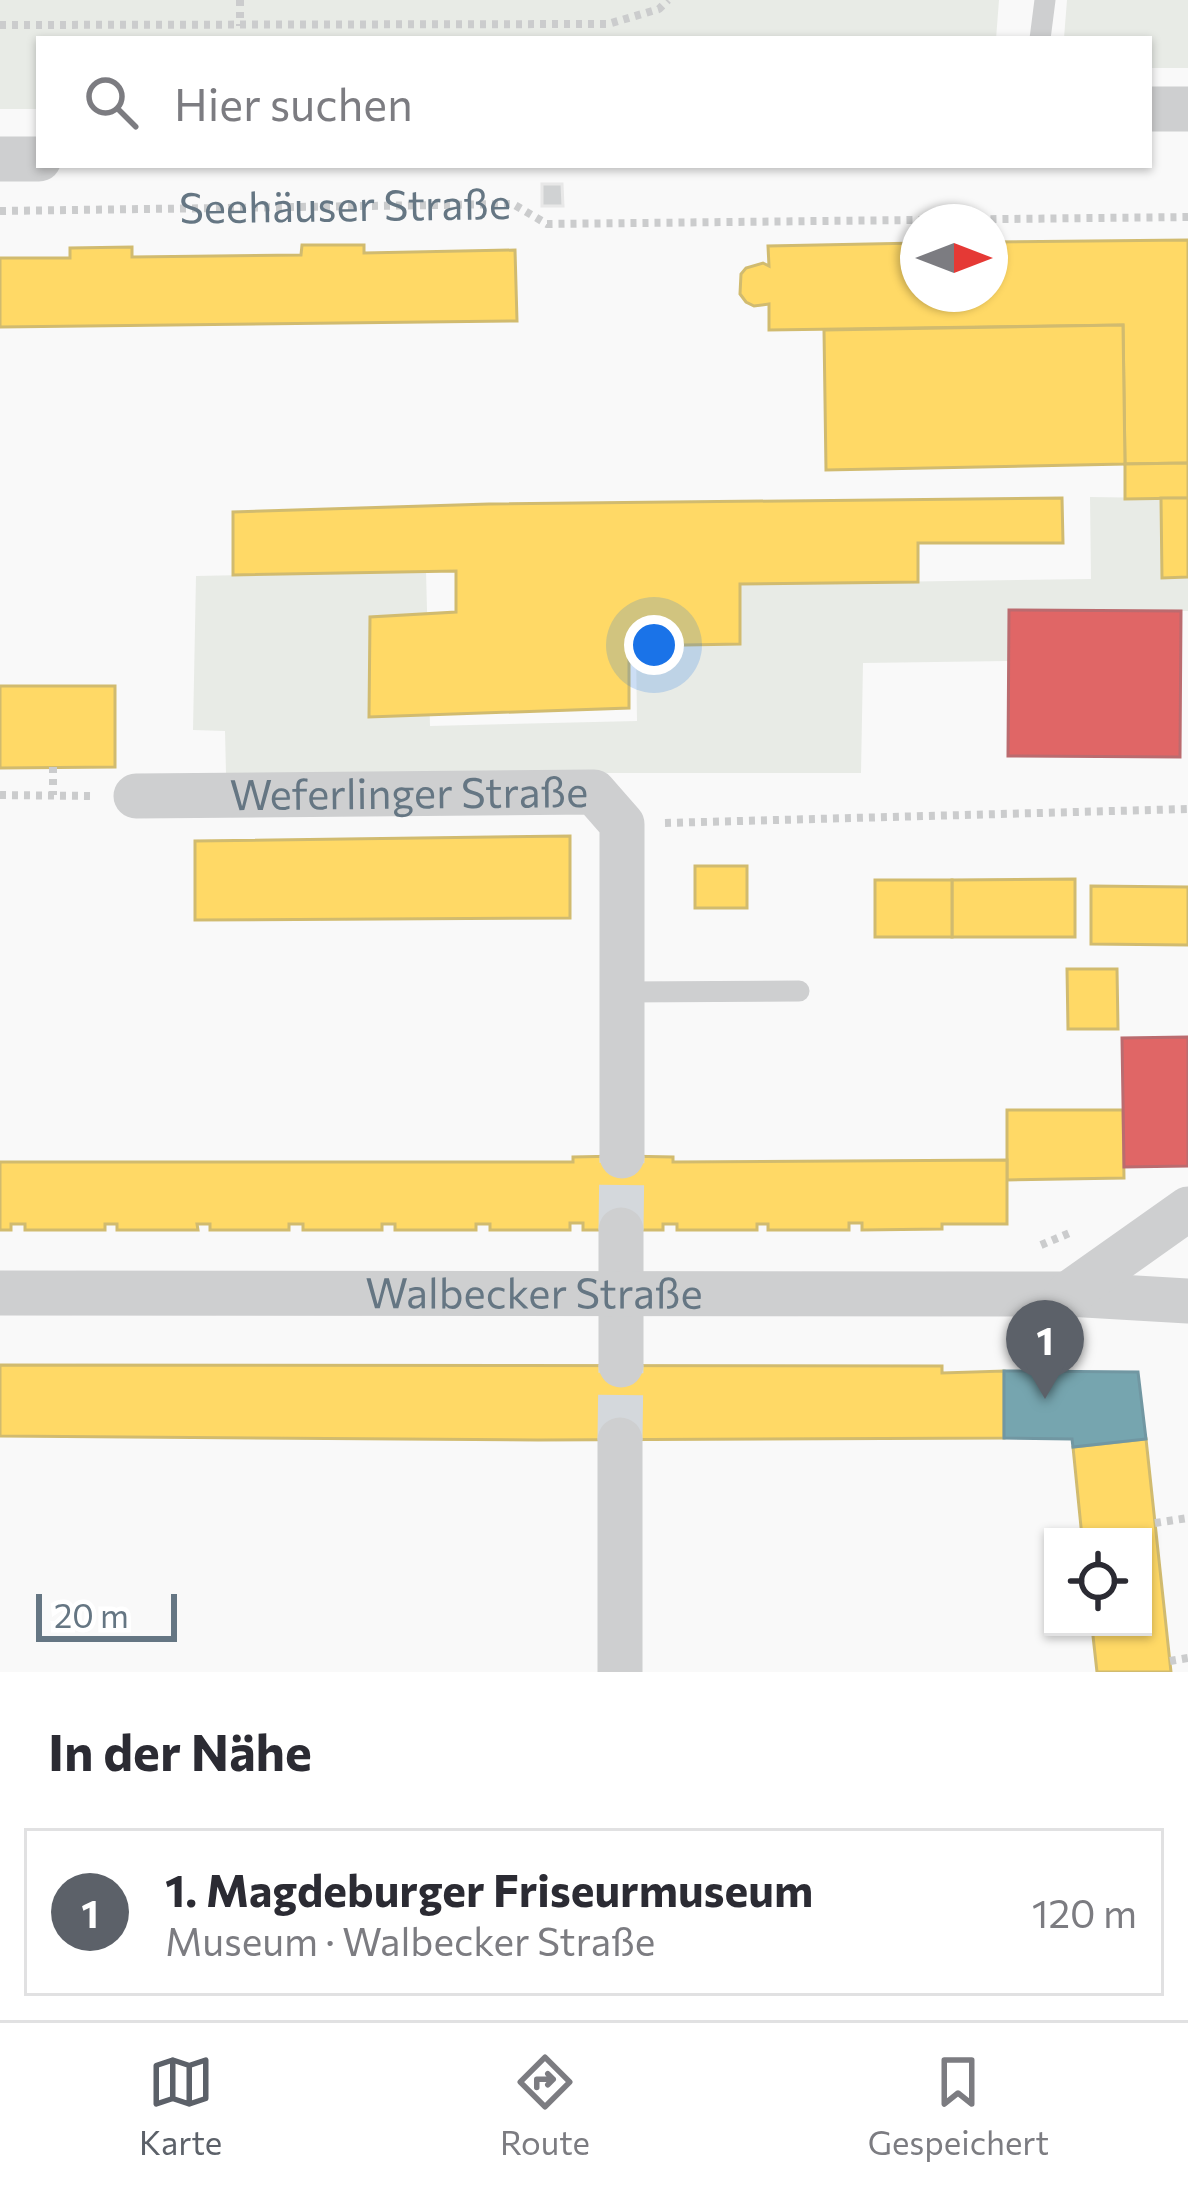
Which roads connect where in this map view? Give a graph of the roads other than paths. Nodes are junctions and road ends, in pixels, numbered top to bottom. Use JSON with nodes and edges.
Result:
{"nodes":[{"id":1,"x":1045,"y":0,"type":"edge"},
{"id":2,"x":1040,"y":36,"type":"edge"},
{"id":3,"x":1152,"y":109,"type":"edge"},
{"id":4,"x":1188,"y":109,"type":"edge"},
{"id":5,"x":0,"y":159,"type":"edge"},
{"id":6,"x":36,"y":159,"type":"edge"},
{"id":7,"x":136,"y":796,"type":"road end"},
{"id":8,"x":799,"y":991,"type":"dead end"},
{"id":9,"x":622,"y":992,"type":"junction"},
{"id":10,"x":622,"y":1156,"type":"tunnel mouth"},
{"id":11,"x":1188,"y":1209,"type":"edge"},
{"id":12,"x":621,"y":1230,"type":"tunnel mouth"},
{"id":13,"x":0,"y":1293,"type":"edge"},
{"id":14,"x":621,"y":1293,"type":"junction"},
{"id":15,"x":1068,"y":1294,"type":"junction"},
{"id":16,"x":1188,"y":1301,"type":"edge"},
{"id":17,"x":621,"y":1365,"type":"tunnel mouth"},
{"id":18,"x":620,"y":1440,"type":"tunnel mouth"},
{"id":19,"x":620,"y":1672,"type":"edge"}],
"edges":[{"from":1,"to":2,"type":"lane"},
{"from":3,"to":4,"type":"street"},
{"from":5,"to":6,"type":"street"},
{"from":7,"to":9,"type":"street","name":"Weferlinger Straße"},
{"from":8,"to":9,"type":"lane"},
{"from":9,"to":10,"type":"street","name":"Weferlinger Straße"},
{"from":11,"to":15,"type":"street"},
{"from":12,"to":14,"type":"street"},
{"from":13,"to":14,"type":"street","name":"Walbecker Straße"},
{"from":14,"to":15,"type":"street","name":"Walbecker Straße"},
{"from":14,"to":17,"type":"street"},
{"from":15,"to":16,"type":"street","name":"Walbecker Straße"},
{"from":18,"to":19,"type":"street"}]}
